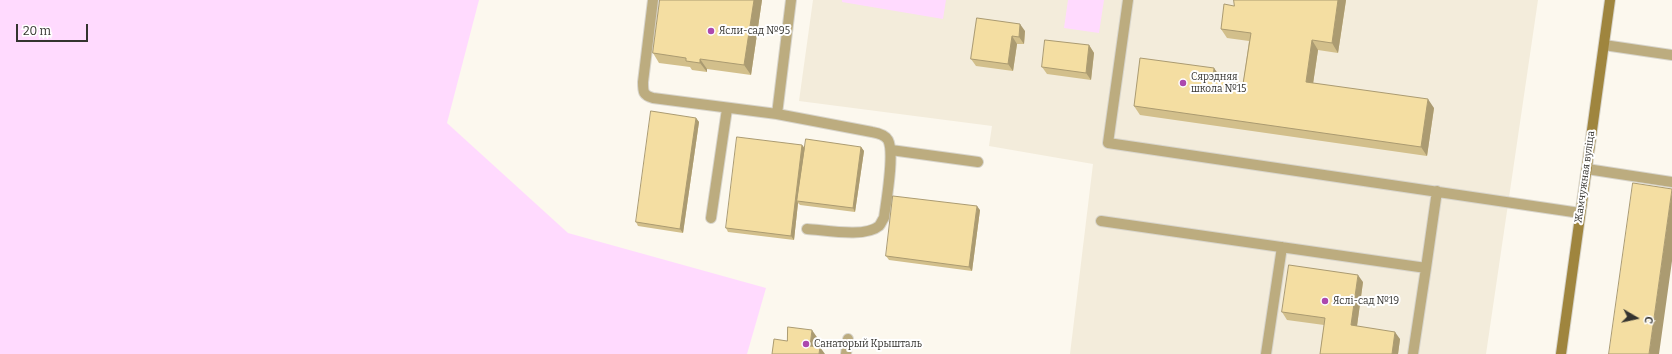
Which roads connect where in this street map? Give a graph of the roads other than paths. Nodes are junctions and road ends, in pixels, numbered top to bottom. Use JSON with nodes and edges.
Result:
{"nodes":[{"id":1,"x":653,"y":0,"type":"edge"},
{"id":2,"x":791,"y":0,"type":"edge"},
{"id":3,"x":1128,"y":0,"type":"edge"},
{"id":4,"x":1610,"y":0,"type":"edge"},
{"id":5,"x":1604,"y":45,"type":"junction"},
{"id":6,"x":1672,"y":55,"type":"edge"},
{"id":7,"x":727,"y":109,"type":"junction"},
{"id":8,"x":778,"y":114,"type":"junction"},
{"id":9,"x":891,"y":150,"type":"junction"},
{"id":10,"x":978,"y":162,"type":"dead end"},
{"id":11,"x":1587,"y":169,"type":"junction"},
{"id":12,"x":1672,"y":182,"type":"edge"},
{"id":13,"x":1437,"y":191,"type":"junction"},
{"id":14,"x":1580,"y":213,"type":"junction"},
{"id":15,"x":711,"y":218,"type":"dead end"},
{"id":16,"x":1101,"y":221,"type":"dead end"},
{"id":17,"x":807,"y":229,"type":"dead end"},
{"id":18,"x":1282,"y":247,"type":"junction"},
{"id":19,"x":1426,"y":268,"type":"junction"},
{"id":20,"x":848,"y":340,"type":"dead end"},
{"id":21,"x":846,"y":354,"type":"edge"},
{"id":22,"x":1266,"y":354,"type":"edge"},
{"id":23,"x":1413,"y":354,"type":"edge"},
{"id":24,"x":1562,"y":354,"type":"edge"}],
"edges":[{"from":1,"to":7,"type":"lane"},
{"from":2,"to":8,"type":"lane"},
{"from":3,"to":13,"type":"lane"},
{"from":4,"to":5,"type":"main road","name":"Жамчужная вуліца"},
{"from":5,"to":6,"type":"lane"},
{"from":5,"to":11,"type":"main road","name":"Жамчужная вуліца"},
{"from":7,"to":8,"type":"lane"},
{"from":7,"to":15,"type":"lane"},
{"from":8,"to":9,"type":"lane"},
{"from":9,"to":10,"type":"lane"},
{"from":9,"to":17,"type":"lane"},
{"from":11,"to":12,"type":"lane"},
{"from":11,"to":14,"type":"main road","name":"Жамчужная вуліца"},
{"from":13,"to":14,"type":"lane"},
{"from":13,"to":19,"type":"lane"},
{"from":14,"to":24,"type":"main road","name":"Жамчужная вуліца"},
{"from":16,"to":18,"type":"lane"},
{"from":18,"to":19,"type":"lane"},
{"from":18,"to":22,"type":"lane"},
{"from":19,"to":23,"type":"lane"},
{"from":20,"to":21,"type":"lane"}]}
